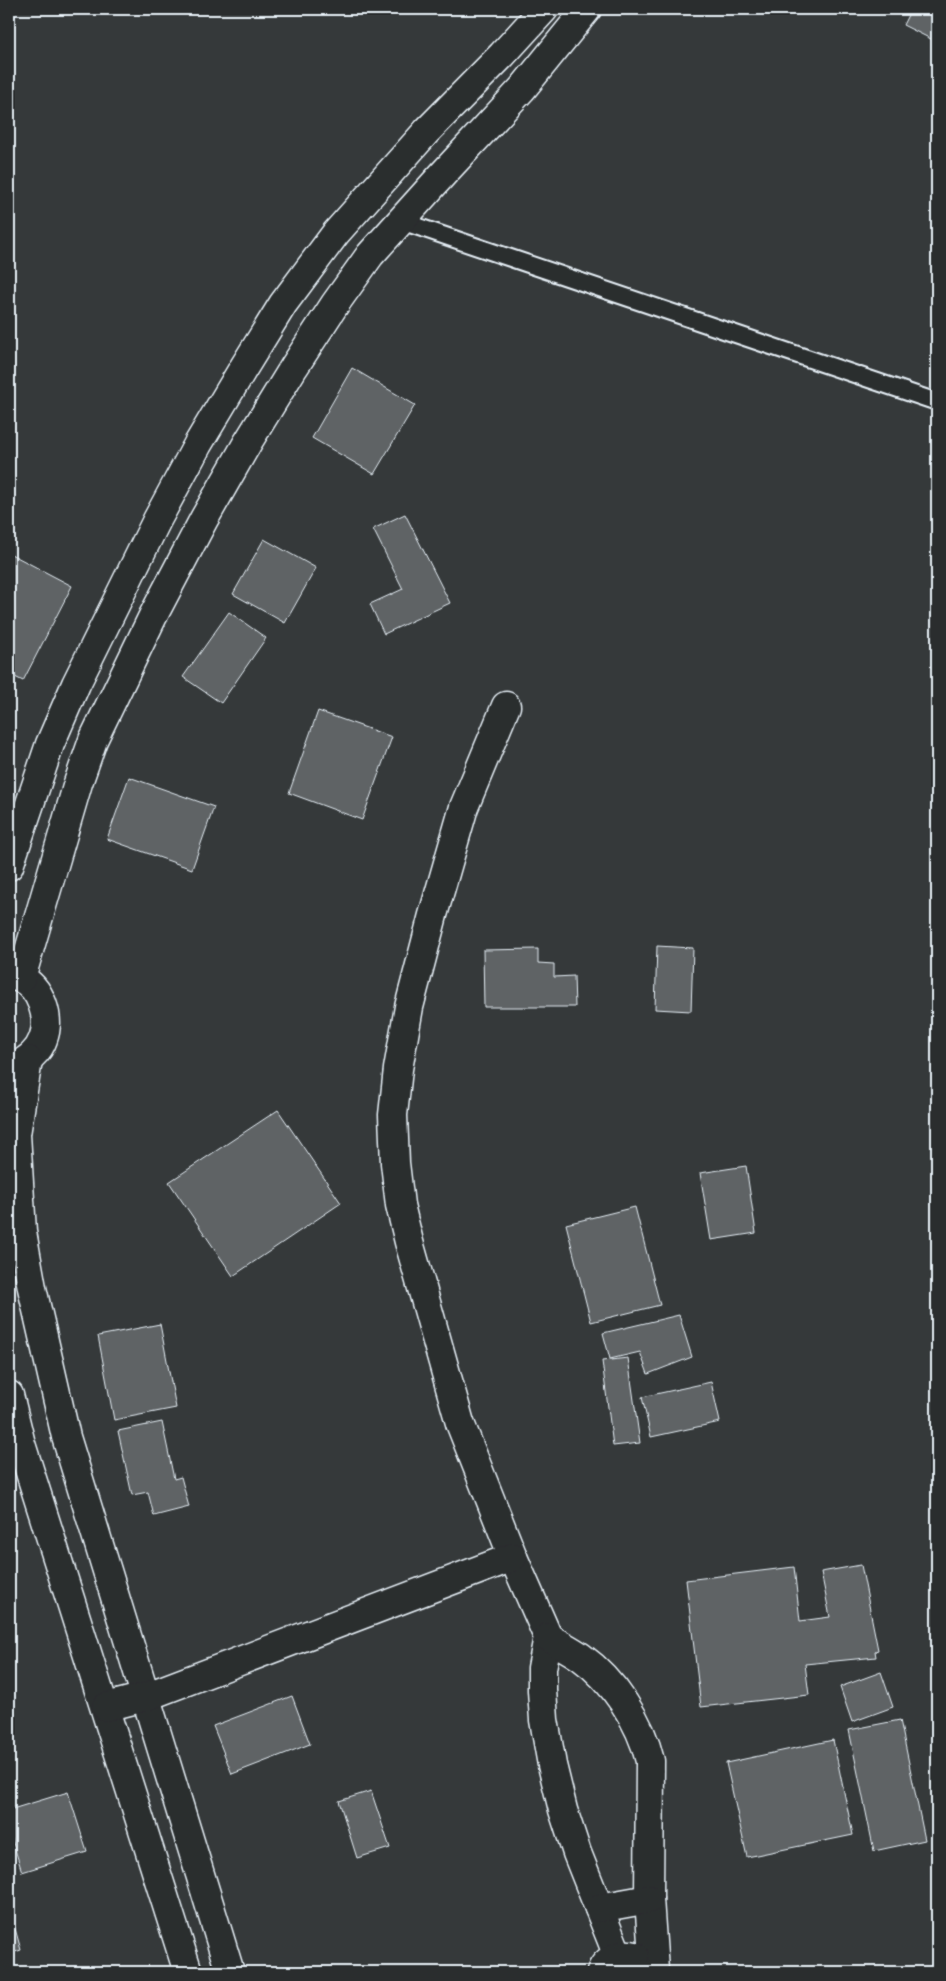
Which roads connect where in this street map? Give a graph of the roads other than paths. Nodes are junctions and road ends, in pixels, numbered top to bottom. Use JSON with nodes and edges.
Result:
{"nodes":[{"id":1,"x":544,"y":9,"type":"edge"},
{"id":2,"x":587,"y":9,"type":"edge"},
{"id":3,"x":401,"y":221,"type":"junction"},
{"id":4,"x":937,"y":402,"type":"edge"},
{"id":5,"x":506,"y":706,"type":"dead end"},
{"id":6,"x":9,"y":866,"type":"edge"},
{"id":7,"x":15,"y":977,"type":"edge"},
{"id":8,"x":18,"y":1065,"type":"edge"},
{"id":9,"x":9,"y":1396,"type":"edge"},
{"id":10,"x":513,"y":1556,"type":"junction"},
{"id":11,"x":548,"y":1637,"type":"junction"},
{"id":12,"x":145,"y":1697,"type":"junction"},
{"id":13,"x":106,"y":1708,"type":"junction"},
{"id":14,"x":649,"y":1899,"type":"junction"},
{"id":15,"x":599,"y":1908,"type":"junction"},
{"id":16,"x":609,"y":1964,"type":"edge"},
{"id":17,"x":654,"y":1971,"type":"edge"},
{"id":18,"x":188,"y":1972,"type":"edge"},
{"id":19,"x":230,"y":1972,"type":"edge"}],
"edges":[{"from":1,"to":6,"type":"street"},
{"from":2,"to":3,"type":"street"},
{"from":3,"to":4,"type":"lane"},
{"from":3,"to":7,"type":"street"},
{"from":5,"to":10,"type":"street"},
{"from":7,"to":8,"type":"street"},
{"from":8,"to":12,"type":"street"},
{"from":9,"to":13,"type":"street"},
{"from":10,"to":11,"type":"street"},
{"from":10,"to":12,"type":"street"},
{"from":11,"to":14,"type":"street"},
{"from":11,"to":15,"type":"street"},
{"from":12,"to":13,"type":"street"},
{"from":12,"to":19,"type":"street"},
{"from":13,"to":18,"type":"street"},
{"from":14,"to":15,"type":"street"},
{"from":14,"to":17,"type":"street"},
{"from":15,"to":16,"type":"street"},
{"from":16,"to":17,"type":"street"}]}
